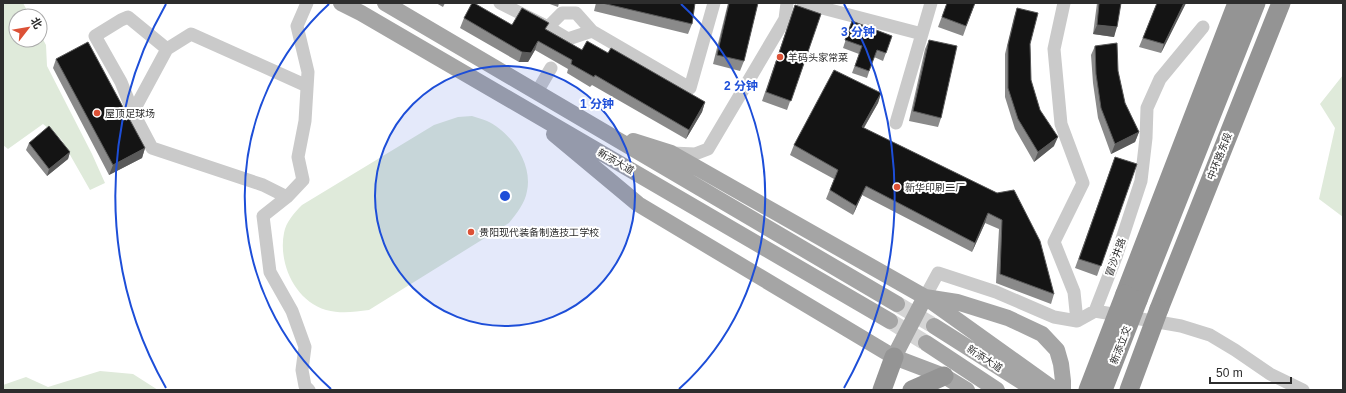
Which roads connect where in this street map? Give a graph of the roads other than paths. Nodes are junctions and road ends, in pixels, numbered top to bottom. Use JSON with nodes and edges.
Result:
{"nodes":[{"id":1,"x":307,"y":3,"type":"edge"},
{"id":2,"x":340,"y":3,"type":"edge"},
{"id":3,"x":385,"y":3,"type":"edge"},
{"id":4,"x":500,"y":3,"type":"edge"},
{"id":5,"x":714,"y":3,"type":"edge"},
{"id":6,"x":787,"y":3,"type":"edge"},
{"id":7,"x":803,"y":3,"type":"edge"},
{"id":8,"x":931,"y":3,"type":"edge"},
{"id":9,"x":1064,"y":3,"type":"edge"},
{"id":10,"x":1237,"y":3,"type":"edge"},
{"id":11,"x":1256,"y":3,"type":"edge"},
{"id":12,"x":1281,"y":3,"type":"edge"},
{"id":13,"x":548,"y":27,"type":"junction"},
{"id":14,"x":1203,"y":27,"type":"dead end"},
{"id":15,"x":592,"y":31,"type":"junction"},
{"id":16,"x":922,"y":34,"type":"junction"},
{"id":17,"x":167,"y":49,"type":"junction"},
{"id":18,"x":551,"y":68,"type":"dead end"},
{"id":19,"x":307,"y":86,"type":"junction"},
{"id":20,"x":537,"y":92,"type":"junction"},
{"id":21,"x":519,"y":104,"type":"junction"},
{"id":22,"x":133,"y":112,"type":"junction"},
{"id":23,"x":896,"y":123,"type":"dead end"},
{"id":24,"x":602,"y":131,"type":"junction"},
{"id":25,"x":671,"y":153,"type":"junction"},
{"id":26,"x":287,"y":197,"type":"junction"},
{"id":27,"x":925,"y":297,"type":"junction"},
{"id":28,"x":1132,"y":297,"type":"junction"},
{"id":29,"x":897,"y":304,"type":"tunnel mouth"},
{"id":30,"x":1095,"y":311,"type":"junction"},
{"id":31,"x":890,"y":321,"type":"tunnel mouth"},
{"id":32,"x":1077,"y":321,"type":"junction"},
{"id":33,"x":934,"y":326,"type":"tunnel mouth"},
{"id":34,"x":926,"y":343,"type":"tunnel mouth"},
{"id":35,"x":894,"y":357,"type":"junction"},
{"id":36,"x":944,"y":376,"type":"junction"},
{"id":37,"x":309,"y":390,"type":"edge"},
{"id":38,"x":882,"y":390,"type":"edge"},
{"id":39,"x":912,"y":390,"type":"edge"},
{"id":40,"x":967,"y":390,"type":"edge"},
{"id":41,"x":997,"y":390,"type":"edge"},
{"id":42,"x":1035,"y":390,"type":"edge"},
{"id":43,"x":1056,"y":390,"type":"edge"},
{"id":44,"x":1063,"y":390,"type":"edge"},
{"id":45,"x":1088,"y":390,"type":"edge"},
{"id":46,"x":1102,"y":390,"type":"edge"},
{"id":47,"x":1129,"y":390,"type":"edge"},
{"id":48,"x":1303,"y":390,"type":"edge"}],
"edges":[{"from":1,"to":19,"type":"street"},
{"from":2,"to":21,"type":"main road","name":"新添大道"},
{"from":3,"to":20,"type":"main road","name":"新添大道"},
{"from":4,"to":13,"type":"street"},
{"from":5,"to":15,"type":"street"},
{"from":6,"to":25,"type":"street"},
{"from":7,"to":16,"type":"street"},
{"from":8,"to":16,"type":"street"},
{"from":9,"to":32,"type":"street"},
{"from":10,"to":28,"type":"highway"},
{"from":11,"to":28,"type":"highway"},
{"from":12,"to":47,"type":"highway","name":"中环路东段","bridge":true},
{"from":13,"to":15,"type":"street"},
{"from":13,"to":15,"type":"street"},
{"from":14,"to":30,"type":"street","name":"冒沙井路"},
{"from":16,"to":23,"type":"street"},
{"from":17,"to":19,"type":"street"},
{"from":17,"to":22,"type":"street"},
{"from":17,"to":22,"type":"street"},
{"from":18,"to":20,"type":"street"},
{"from":19,"to":26,"type":"street"},
{"from":20,"to":24,"type":"main road","name":"新添大道"},
{"from":21,"to":31,"type":"main road","name":"新添大道"},
{"from":21,"to":35,"type":"main road"},
{"from":22,"to":26,"type":"street"},
{"from":24,"to":25,"type":"main road"},
{"from":24,"to":29,"type":"main road","name":"新添大道"},
{"from":25,"to":27,"type":"main road"},
{"from":26,"to":37,"type":"street"},
{"from":27,"to":32,"type":"street"},
{"from":27,"to":35,"type":"main road"},
{"from":27,"to":43,"type":"main road"},
{"from":27,"to":44,"type":"main road"},
{"from":28,"to":45,"type":"highway","bridge":true},
{"from":28,"to":46,"type":"highway","name":"新添立交","bridge":true},
{"from":30,"to":32,"type":"street"},
{"from":30,"to":48,"type":"street"},
{"from":33,"to":42,"type":"main road","name":"新添大道"},
{"from":34,"to":41,"type":"main road","name":"新添大道"},
{"from":35,"to":36,"type":"main road"},
{"from":35,"to":38,"type":"highway"},
{"from":36,"to":39,"type":"highway"},
{"from":36,"to":40,"type":"main road"}]}
